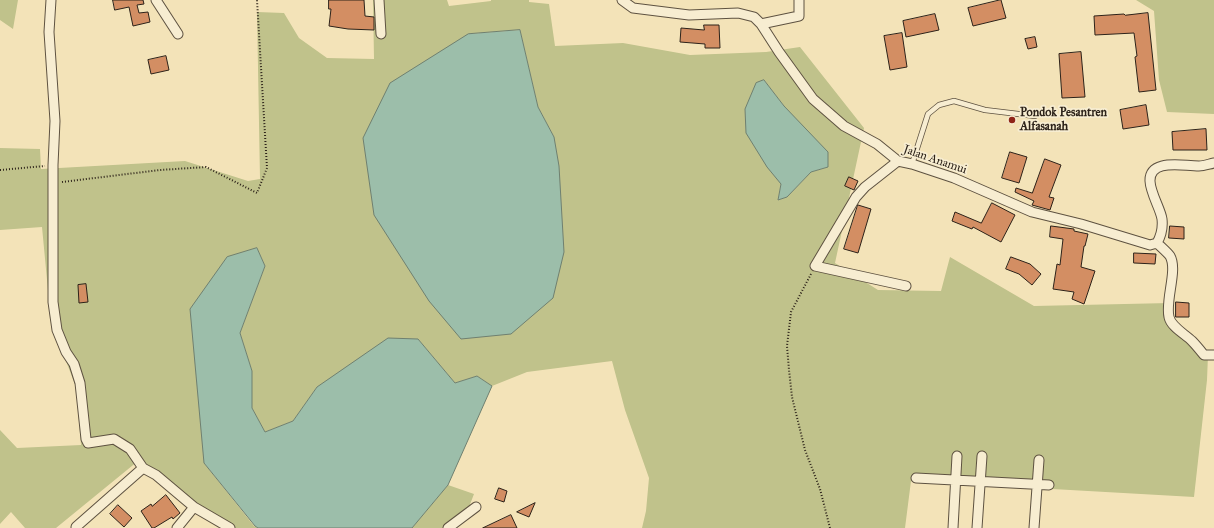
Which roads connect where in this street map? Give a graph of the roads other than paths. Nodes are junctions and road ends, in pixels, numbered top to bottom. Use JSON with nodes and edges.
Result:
{"nodes":[{"id":1,"x":51,"y":0,"type":"edge"},
{"id":2,"x":156,"y":0,"type":"edge"},
{"id":3,"x":378,"y":0,"type":"edge"},
{"id":4,"x":622,"y":0,"type":"edge"},
{"id":5,"x":799,"y":0,"type":"edge"},
{"id":6,"x":761,"y":24,"type":"junction"},
{"id":7,"x":178,"y":34,"type":"dead end"},
{"id":8,"x":381,"y":34,"type":"dead end"},
{"id":9,"x":1035,"y":116,"type":"dead end"},
{"id":10,"x":898,"y":161,"type":"junction"},
{"id":11,"x":1214,"y":163,"type":"edge"},
{"id":12,"x":912,"y":164,"type":"junction"},
{"id":13,"x":1157,"y":243,"type":"junction"},
{"id":14,"x":906,"y":286,"type":"dead end"},
{"id":15,"x":1214,"y":355,"type":"edge"},
{"id":16,"x":957,"y":456,"type":"dead end"},
{"id":17,"x":982,"y":456,"type":"dead end"},
{"id":18,"x":1039,"y":460,"type":"dead end"},
{"id":19,"x":143,"y":468,"type":"junction"},
{"id":20,"x":916,"y":478,"type":"dead end"},
{"id":21,"x":956,"y":480,"type":"junction"},
{"id":22,"x":981,"y":481,"type":"junction"},
{"id":23,"x":1037,"y":484,"type":"junction"},
{"id":24,"x":1049,"y":485,"type":"dead end"},
{"id":25,"x":194,"y":507,"type":"junction"},
{"id":26,"x":476,"y":507,"type":"dead end"},
{"id":27,"x":76,"y":527,"type":"dead end"},
{"id":28,"x":177,"y":528,"type":"edge"},
{"id":29,"x":230,"y":528,"type":"edge"},
{"id":30,"x":448,"y":528,"type":"edge"},
{"id":31,"x":953,"y":528,"type":"edge"},
{"id":32,"x":977,"y":528,"type":"edge"},
{"id":33,"x":1034,"y":528,"type":"edge"}],
"edges":[{"from":1,"to":19,"type":"street"},
{"from":2,"to":7,"type":"street"},
{"from":3,"to":8,"type":"street"},
{"from":4,"to":6,"type":"street","name":"Jalan Anamui"},
{"from":5,"to":6,"type":"street"},
{"from":6,"to":10,"type":"street","name":"Jalan Anamui"},
{"from":9,"to":12,"type":"lane"},
{"from":10,"to":12,"type":"street","name":"Jalan Anamui"},
{"from":10,"to":14,"type":"street"},
{"from":11,"to":13,"type":"street"},
{"from":12,"to":13,"type":"street","name":"Jalan Anamui"},
{"from":13,"to":15,"type":"street"},
{"from":16,"to":21,"type":"street"},
{"from":17,"to":22,"type":"street"},
{"from":18,"to":23,"type":"street"},
{"from":19,"to":25,"type":"street"},
{"from":19,"to":27,"type":"street"},
{"from":20,"to":21,"type":"street"},
{"from":21,"to":22,"type":"street"},
{"from":21,"to":31,"type":"street"},
{"from":22,"to":23,"type":"street"},
{"from":22,"to":32,"type":"street"},
{"from":23,"to":24,"type":"street"},
{"from":23,"to":33,"type":"street"},
{"from":25,"to":28,"type":"street"},
{"from":25,"to":29,"type":"street"},
{"from":26,"to":30,"type":"street"}]}
